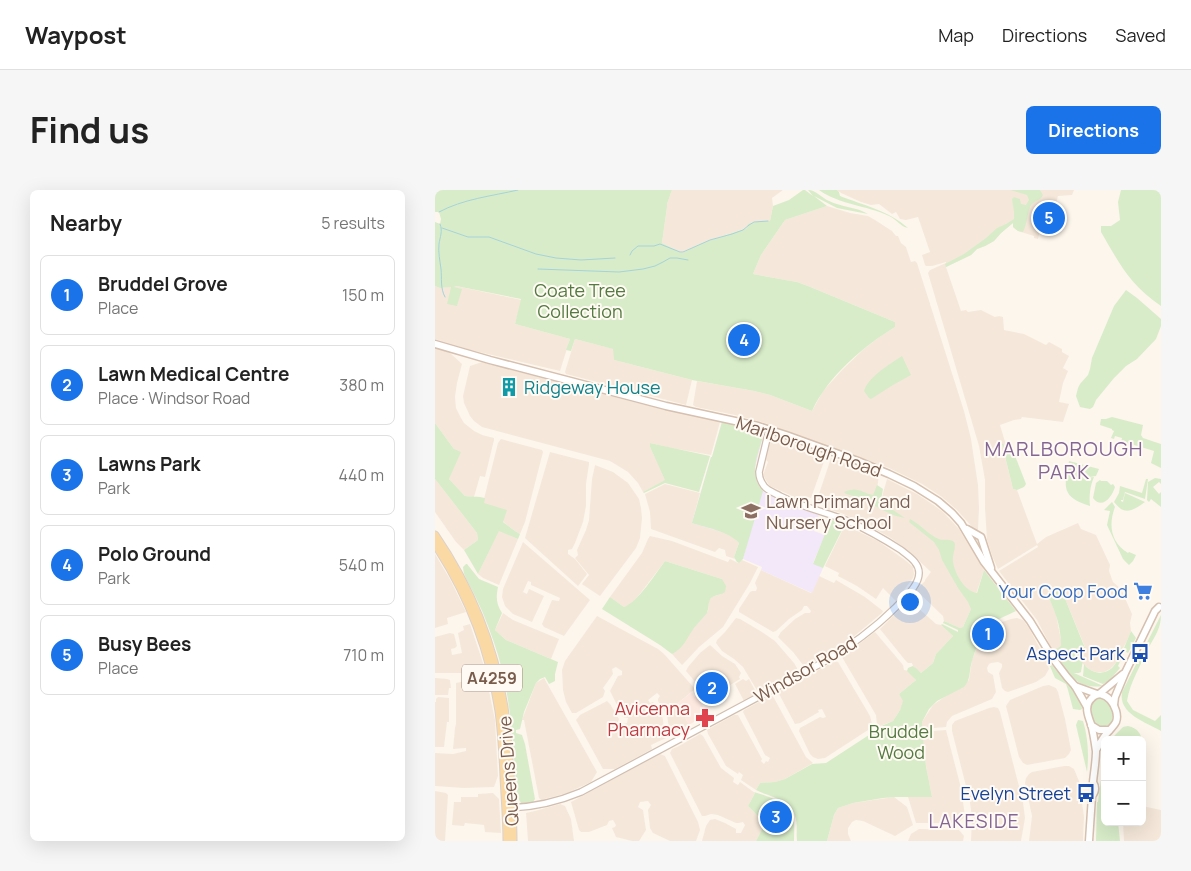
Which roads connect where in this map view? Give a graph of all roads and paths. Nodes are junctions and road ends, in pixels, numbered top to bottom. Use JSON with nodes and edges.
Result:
{"nodes":[{"id":1,"x":435,"y":344,"type":"edge"},
{"id":2,"x":769,"y":430,"type":"junction"},
{"id":3,"x":435,"y":535,"type":"edge"},
{"id":4,"x":974,"y":540,"type":"junction"},
{"id":5,"x":435,"y":544,"type":"edge"},
{"id":6,"x":991,"y":570,"type":"junction"},
{"id":7,"x":1160,"y":605,"type":"edge"},
{"id":8,"x":1125,"y":673,"type":"junction"},
{"id":9,"x":1075,"y":686,"type":"junction"},
{"id":10,"x":1098,"y":694,"type":"junction"},
{"id":11,"x":1114,"y":705,"type":"junction"},
{"id":12,"x":1087,"y":707,"type":"junction"},
{"id":13,"x":1091,"y":725,"type":"junction"},
{"id":14,"x":1109,"y":730,"type":"junction"},
{"id":15,"x":1096,"y":750,"type":"junction"},
{"id":16,"x":509,"y":808,"type":"junction"},
{"id":17,"x":507,"y":841,"type":"edge"},
{"id":18,"x":513,"y":841,"type":"edge"},
{"id":19,"x":1089,"y":841,"type":"edge"}],
"edges":[{"from":1,"to":2,"type":"main road","name":"Marlborough Road"},
{"from":2,"to":4,"type":"main road","name":"Marlborough Road"},
{"from":2,"to":16,"type":"street","name":"Windsor Road"},
{"from":3,"to":16,"type":"main road","name":"Queens Drive","number":"A4259"},
{"from":4,"to":6,"type":"main road","name":"Marlborough Road"},
{"from":4,"to":6,"type":"main road","name":"Marlborough Road"},
{"from":5,"to":16,"type":"main road","name":"Queens Drive","number":"A4259"},
{"from":6,"to":9,"type":"main road","name":"Marlborough Road"},
{"from":7,"to":8,"type":"main road"},
{"from":8,"to":10,"type":"main road"},
{"from":8,"to":11,"type":"main road"},
{"from":9,"to":10,"type":"main road","name":"Marlborough Road"},
{"from":9,"to":12,"type":"main road","name":"Marlborough Road"},
{"from":10,"to":11,"type":"main road"},
{"from":10,"to":12,"type":"main road"},
{"from":11,"to":14,"type":"main road"},
{"from":12,"to":13,"type":"main road"},
{"from":13,"to":14,"type":"main road"},
{"from":13,"to":15,"type":"main road"},
{"from":14,"to":15,"type":"main road"},
{"from":15,"to":19,"type":"main road"},
{"from":16,"to":17,"type":"main road","name":"Queens Drive","number":"A4259"},
{"from":16,"to":18,"type":"main road","name":"Queens Drive","number":"A4259"}]}
